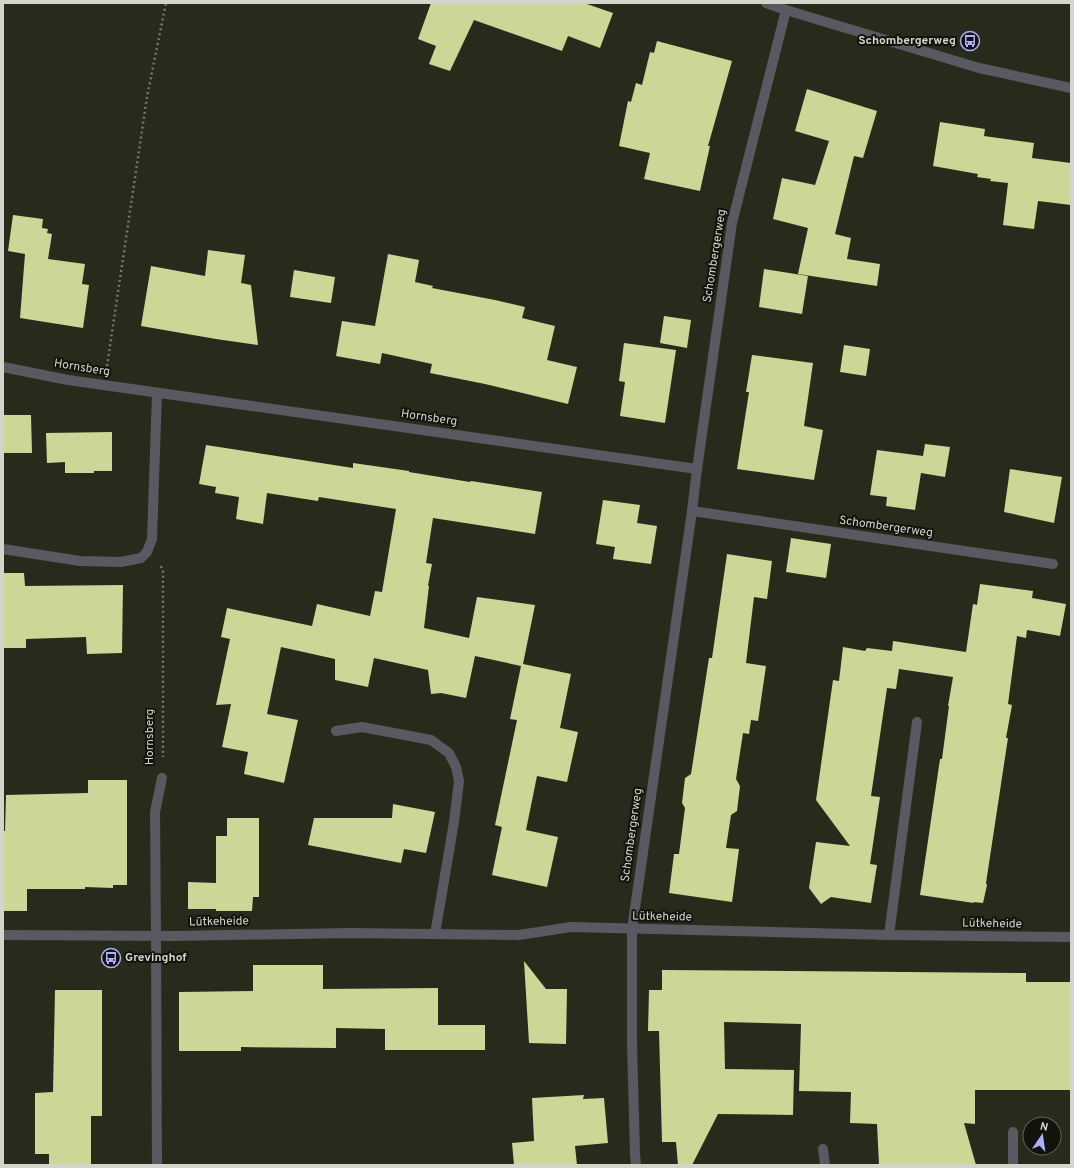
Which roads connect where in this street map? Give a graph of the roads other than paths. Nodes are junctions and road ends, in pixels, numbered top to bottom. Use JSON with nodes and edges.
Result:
{"nodes":[{"id":1,"x":766,"y":3,"type":"edge"},
{"id":2,"x":786,"y":10,"type":"junction"},
{"id":3,"x":1071,"y":88,"type":"edge"},
{"id":4,"x":3,"y":367,"type":"edge"},
{"id":5,"x":158,"y":392,"type":"junction"},
{"id":6,"x":697,"y":469,"type":"junction"},
{"id":7,"x":692,"y":511,"type":"junction"},
{"id":8,"x":3,"y":549,"type":"edge"},
{"id":9,"x":1053,"y":564,"type":"dead end"},
{"id":10,"x":917,"y":722,"type":"dead end"},
{"id":11,"x":336,"y":731,"type":"dead end"},
{"id":12,"x":162,"y":778,"type":"road end"},
{"id":13,"x":632,"y":929,"type":"junction"},
{"id":14,"x":435,"y":934,"type":"junction"},
{"id":15,"x":3,"y":935,"type":"edge"},
{"id":16,"x":156,"y":936,"type":"junction"},
{"id":17,"x":889,"y":936,"type":"junction"},
{"id":18,"x":1071,"y":937,"type":"edge"},
{"id":19,"x":1013,"y":1132,"type":"dead end"},
{"id":20,"x":823,"y":1149,"type":"dead end"},
{"id":21,"x":157,"y":1165,"type":"edge"},
{"id":22,"x":636,"y":1165,"type":"edge"},
{"id":23,"x":825,"y":1165,"type":"edge"},
{"id":24,"x":1013,"y":1165,"type":"edge"}],
"edges":[{"from":1,"to":2,"type":"street"},
{"from":2,"to":3,"type":"street"},
{"from":2,"to":6,"type":"street","name":"Schombergerweg"},
{"from":4,"to":5,"type":"street","name":"Hornsberg"},
{"from":5,"to":6,"type":"street","name":"Hornsberg"},
{"from":5,"to":8,"type":"street"},
{"from":6,"to":7,"type":"street","name":"Schombergerweg"},
{"from":7,"to":9,"type":"street","name":"Schombergerweg"},
{"from":7,"to":13,"type":"street","name":"Schombergerweg"},
{"from":10,"to":17,"type":"street"},
{"from":11,"to":14,"type":"street"},
{"from":12,"to":16,"type":"street","name":"Hornsberg"},
{"from":13,"to":14,"type":"street","name":"Lütkeheide"},
{"from":13,"to":17,"type":"street","name":"Lütkeheide"},
{"from":13,"to":22,"type":"street","name":"Schombergerweg"},
{"from":14,"to":16,"type":"street","name":"Lütkeheide"},
{"from":15,"to":16,"type":"street","name":"Lütkeheide"},
{"from":16,"to":21,"type":"street"},
{"from":17,"to":18,"type":"street","name":"Lütkeheide"},
{"from":19,"to":24,"type":"street"},
{"from":20,"to":23,"type":"street"}]}
